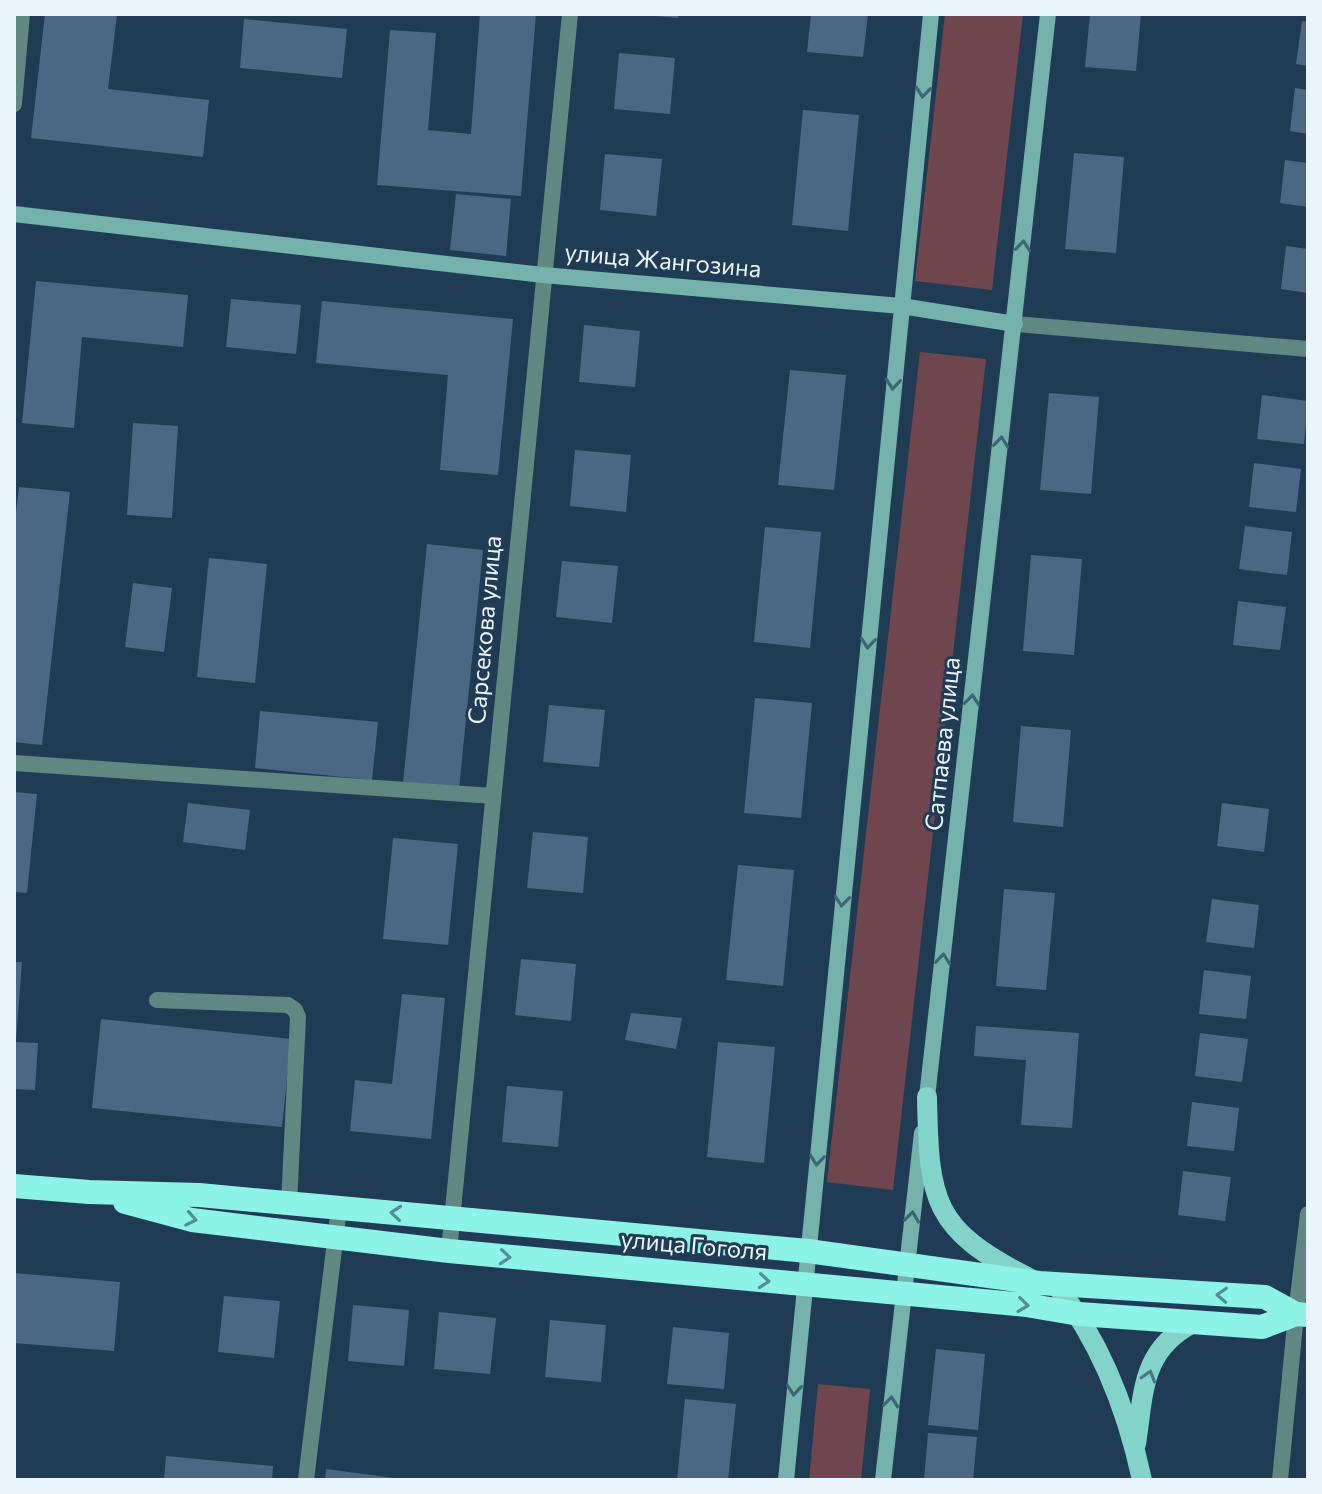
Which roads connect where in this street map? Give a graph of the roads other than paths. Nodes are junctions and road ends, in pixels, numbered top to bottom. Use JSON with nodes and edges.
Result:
{"nodes":[{"id":1,"x":22,"y":14,"type":"edge"},
{"id":2,"x":570,"y":14,"type":"edge"},
{"id":3,"x":931,"y":14,"type":"edge"},
{"id":4,"x":1048,"y":14,"type":"edge"},
{"id":5,"x":14,"y":104,"type":"edge"},
{"id":6,"x":14,"y":214,"type":"edge"},
{"id":7,"x":543,"y":275,"type":"junction"},
{"id":8,"x":901,"y":306,"type":"junction"},
{"id":9,"x":1015,"y":324,"type":"junction"},
{"id":10,"x":1308,"y":349,"type":"edge"},
{"id":11,"x":14,"y":763,"type":"edge"},
{"id":12,"x":493,"y":796,"type":"junction"},
{"id":13,"x":157,"y":1000,"type":"dead end"},
{"id":14,"x":927,"y":1097,"type":"junction"},
{"id":15,"x":14,"y":1186,"type":"edge"},
{"id":16,"x":89,"y":1192,"type":"junction"},
{"id":17,"x":289,"y":1204,"type":"junction"},
{"id":18,"x":339,"y":1208,"type":"junction"},
{"id":19,"x":1308,"y":1214,"type":"edge"},
{"id":20,"x":453,"y":1218,"type":"junction"},
{"id":21,"x":335,"y":1238,"type":"junction"},
{"id":22,"x":449,"y":1251,"type":"junction"},
{"id":23,"x":808,"y":1251,"type":"junction"},
{"id":24,"x":906,"y":1263,"type":"junction"},
{"id":25,"x":1048,"y":1284,"type":"junction"},
{"id":26,"x":805,"y":1285,"type":"junction"},
{"id":27,"x":903,"y":1294,"type":"junction"},
{"id":28,"x":1079,"y":1314,"type":"junction"},
{"id":29,"x":1302,"y":1314,"type":"edge"},
{"id":30,"x":1193,"y":1323,"type":"junction"},
{"id":31,"x":1135,"y":1448,"type":"junction"},
{"id":32,"x":306,"y":1480,"type":"edge"},
{"id":33,"x":786,"y":1480,"type":"edge"},
{"id":34,"x":883,"y":1480,"type":"edge"},
{"id":35,"x":1142,"y":1480,"type":"edge"},
{"id":36,"x":1280,"y":1480,"type":"edge"}],
"edges":[{"from":1,"to":5,"type":"street"},
{"from":2,"to":7,"type":"street","name":"Сарсекова улица"},
{"from":3,"to":8,"type":"main road","one_way":true},
{"from":9,"to":4,"type":"main road","name":"Сатпаева улица","one_way":true},
{"from":6,"to":7,"type":"main road","name":"улица Жангозина"},
{"from":7,"to":8,"type":"main road","name":"улица Жангозина"},
{"from":7,"to":12,"type":"street","name":"Сарсекова улица"},
{"from":8,"to":9,"type":"main road","name":"улица Жангозина"},
{"from":8,"to":23,"type":"main road","one_way":true},
{"from":9,"to":10,"type":"street","name":"улица Жангозина"},
{"from":14,"to":9,"type":"main road","name":"Сатпаева улица","one_way":true},
{"from":11,"to":12,"type":"street"},
{"from":12,"to":20,"type":"street","name":"Сарсекова улица"},
{"from":13,"to":17,"type":"street"},
{"from":24,"to":14,"type":"main road","name":"Сатпаева улица","one_way":true},
{"from":14,"to":25,"type":"main road"},
{"from":15,"to":16,"type":"highway","name":"улица Гоголя"},
{"from":16,"to":17,"type":"highway","name":"улица Гоголя"},
{"from":16,"to":21,"type":"highway","name":"улица Гоголя","one_way":true},
{"from":17,"to":18,"type":"highway","name":"улица Гоголя"},
{"from":20,"to":18,"type":"highway","name":"улица Гоголя","one_way":true},
{"from":18,"to":21,"type":"street"},
{"from":19,"to":29,"type":"street"},
{"from":20,"to":22,"type":"street","name":"Сарсекова улица"},
{"from":20,"to":23,"type":"highway","name":"улица Гоголя"},
{"from":21,"to":22,"type":"highway","name":"улица Гоголя"},
{"from":21,"to":32,"type":"street"},
{"from":22,"to":26,"type":"highway","name":"улица Гоголя","one_way":true},
{"from":23,"to":24,"type":"highway","name":"улица Гоголя"},
{"from":23,"to":26,"type":"main road"},
{"from":24,"to":25,"type":"highway","name":"улица Гоголя"},
{"from":24,"to":27,"type":"main road","name":"Сатпаева улица"},
{"from":25,"to":28,"type":"main road"},
{"from":29,"to":25,"type":"highway","name":"улица Гоголя","one_way":true},
{"from":26,"to":27,"type":"highway","name":"улица Гоголя"},
{"from":26,"to":33,"type":"main road","one_way":true},
{"from":27,"to":28,"type":"highway","name":"улица Гоголя","one_way":true},
{"from":34,"to":27,"type":"main road","name":"Сатпаева улица","one_way":true},
{"from":28,"to":30,"type":"highway","name":"улица Гоголя"},
{"from":28,"to":31,"type":"main road"},
{"from":29,"to":30,"type":"highway","name":"улица Гоголя"},
{"from":29,"to":36,"type":"street"},
{"from":31,"to":30,"type":"main road","one_way":true},
{"from":31,"to":35,"type":"main road"}]}
